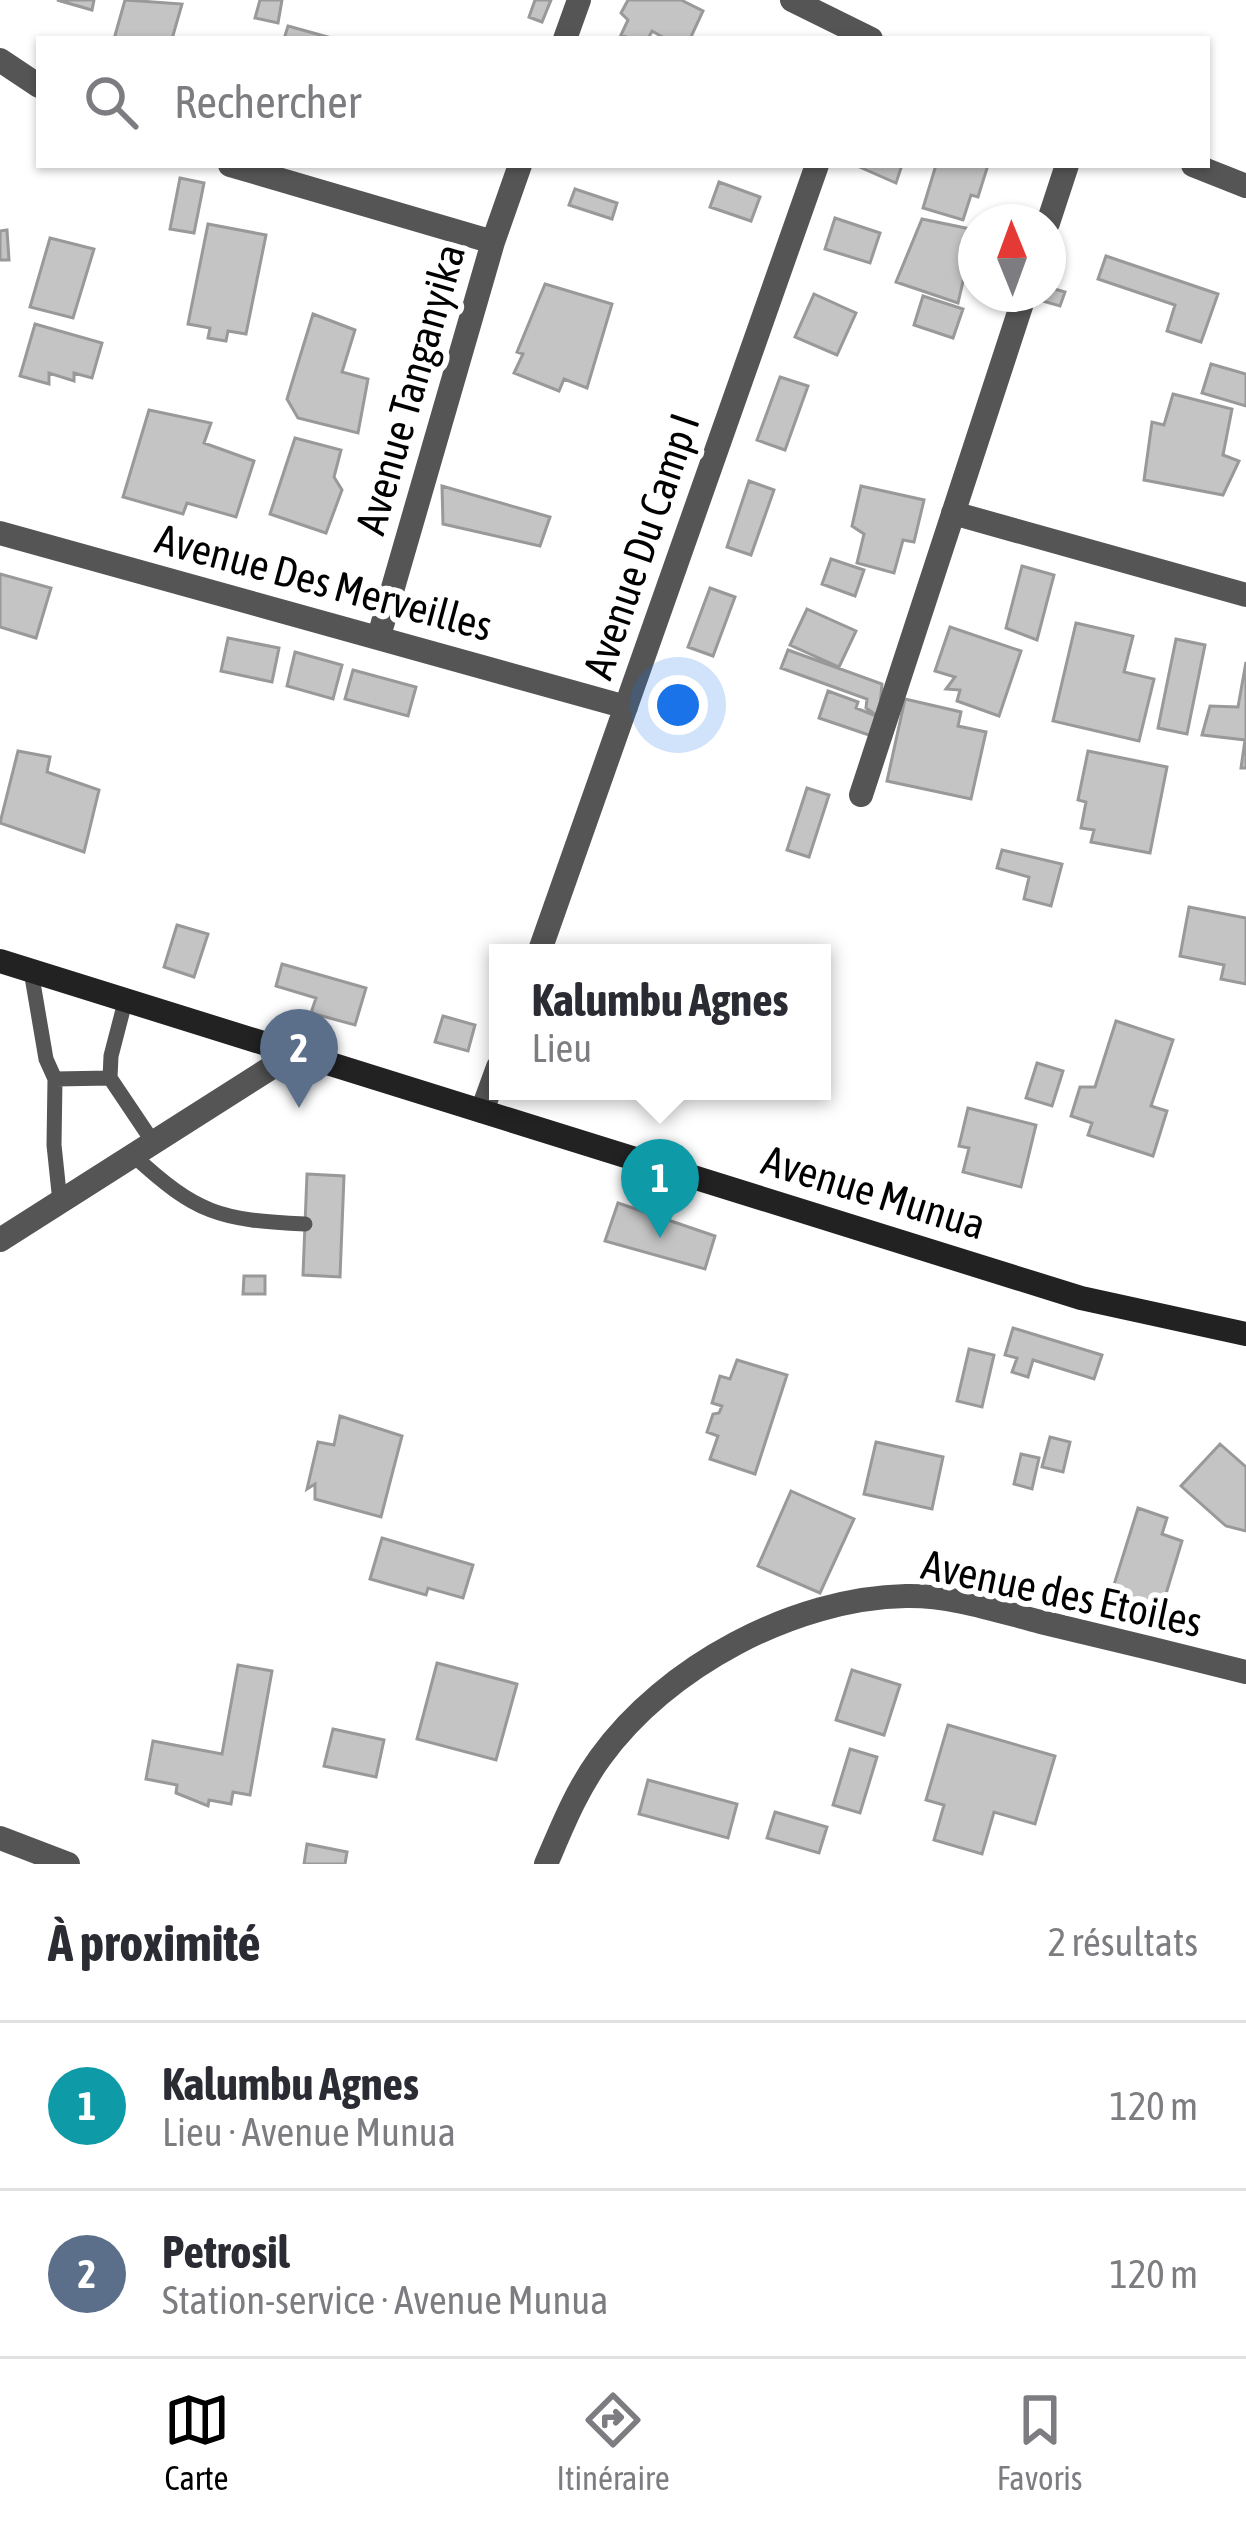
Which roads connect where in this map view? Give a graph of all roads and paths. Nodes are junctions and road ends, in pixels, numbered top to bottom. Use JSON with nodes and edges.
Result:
{"nodes":[{"id":1,"x":579,"y":0,"type":"edge"},
{"id":2,"x":792,"y":0,"type":"edge"},
{"id":3,"x":566,"y":36,"type":"edge"},
{"id":4,"x":861,"y":36,"type":"edge"},
{"id":5,"x":0,"y":60,"type":"edge"},
{"id":6,"x":36,"y":84,"type":"edge"},
{"id":7,"x":240,"y":168,"type":"edge"},
{"id":8,"x":519,"y":168,"type":"edge"},
{"id":9,"x":816,"y":168,"type":"edge"},
{"id":10,"x":1066,"y":168,"type":"edge"},
{"id":11,"x":1201,"y":168,"type":"edge"},
{"id":12,"x":1246,"y":186,"type":"edge"},
{"id":13,"x":1054,"y":204,"type":"edge"},
{"id":14,"x":493,"y":242,"type":"junction"},
{"id":15,"x":1019,"y":312,"type":"edge"},
{"id":16,"x":953,"y":513,"type":"junction"},
{"id":17,"x":0,"y":533,"type":"edge"},
{"id":18,"x":1246,"y":595,"type":"edge"},
{"id":19,"x":379,"y":636,"type":"junction"},
{"id":20,"x":626,"y":707,"type":"junction"},
{"id":21,"x":861,"y":795,"type":"dead end"},
{"id":22,"x":541,"y":944,"type":"edge"},
{"id":23,"x":0,"y":961,"type":"edge"},
{"id":24,"x":31,"y":971,"type":"junction"},
{"id":25,"x":125,"y":1002,"type":"junction"},
{"id":26,"x":291,"y":1055,"type":"junction"},
{"id":27,"x":110,"y":1078,"type":"junction"},
{"id":28,"x":55,"y":1079,"type":"junction"},
{"id":29,"x":489,"y":1092,"type":"edge"},
{"id":30,"x":482,"y":1111,"type":"junction"},
{"id":31,"x":143,"y":1149,"type":"junction"},
{"id":32,"x":60,"y":1202,"type":"junction"},
{"id":33,"x":305,"y":1224,"type":"dead end"},
{"id":34,"x":0,"y":1240,"type":"edge"},
{"id":35,"x":1246,"y":1334,"type":"edge"},
{"id":36,"x":1246,"y":1672,"type":"edge"},
{"id":37,"x":0,"y":1838,"type":"edge"},
{"id":38,"x":68,"y":1864,"type":"edge"},
{"id":39,"x":546,"y":1864,"type":"edge"}],
"edges":[{"from":1,"to":3,"type":"street"},
{"from":2,"to":4,"type":"street"},
{"from":5,"to":6,"type":"street"},
{"from":7,"to":14,"type":"street"},
{"from":8,"to":14,"type":"street","name":"Avenue Tanganyika"},
{"from":9,"to":20,"type":"street","name":"Avenue Du Camp I"},
{"from":10,"to":13,"type":"street"},
{"from":11,"to":12,"type":"street"},
{"from":14,"to":19,"type":"street","name":"Avenue Tanganyika"},
{"from":15,"to":16,"type":"street"},
{"from":16,"to":18,"type":"street"},
{"from":16,"to":21,"type":"street"},
{"from":17,"to":19,"type":"street","name":"Avenue Des Merveilles"},
{"from":19,"to":20,"type":"street","name":"Avenue Des Merveilles"},
{"from":20,"to":22,"type":"street","name":"Avenue Du Camp I"},
{"from":23,"to":24,"type":"main road","name":"Avenue Munua"},
{"from":24,"to":25,"type":"main road","name":"Avenue Munua"},
{"from":24,"to":28,"type":"lane"},
{"from":25,"to":26,"type":"main road","name":"Avenue Munua"},
{"from":25,"to":27,"type":"lane"},
{"from":26,"to":30,"type":"main road","name":"Avenue Munua"},
{"from":26,"to":31,"type":"street"},
{"from":27,"to":28,"type":"lane"},
{"from":27,"to":31,"type":"lane"},
{"from":28,"to":32,"type":"lane"},
{"from":29,"to":30,"type":"street"},
{"from":30,"to":35,"type":"main road","name":"Avenue Munua"},
{"from":31,"to":32,"type":"street"},
{"from":31,"to":33,"type":"lane"},
{"from":32,"to":34,"type":"street"},
{"from":36,"to":39,"type":"street","name":"Avenue des Etoiles"},
{"from":37,"to":38,"type":"street"}]}
